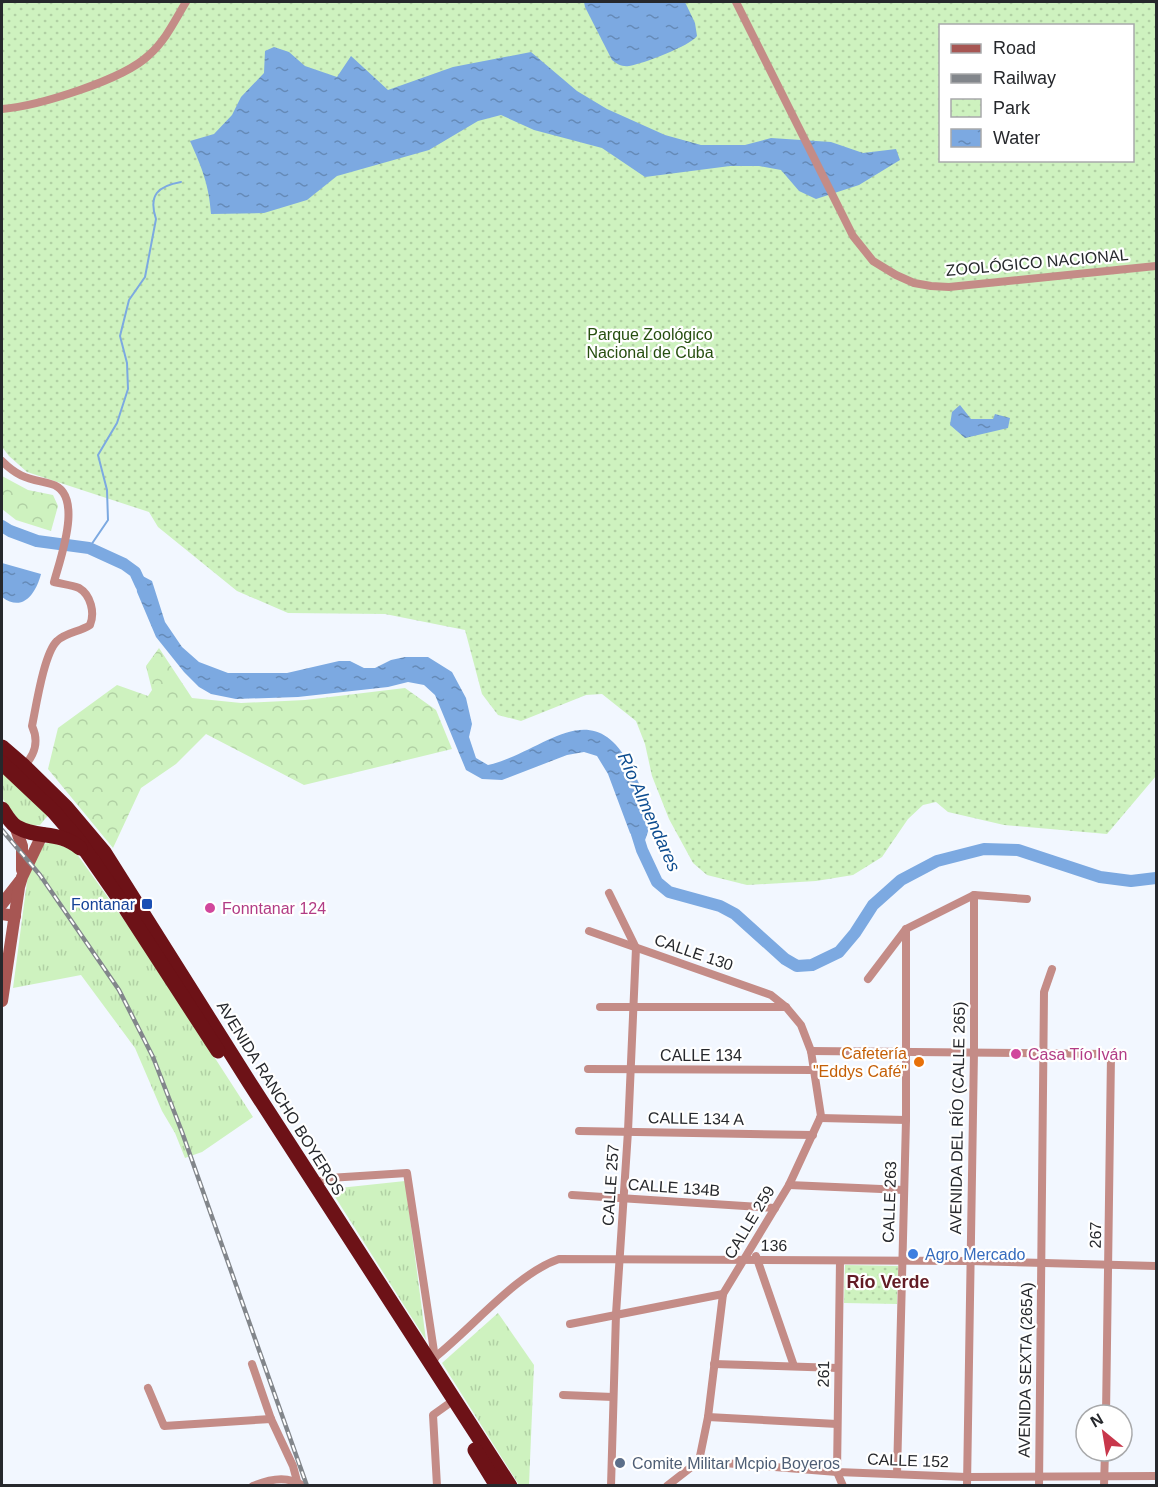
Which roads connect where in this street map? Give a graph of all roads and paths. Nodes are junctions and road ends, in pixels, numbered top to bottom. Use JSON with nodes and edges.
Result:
{"nodes":[{"id":1,"x":186,"y":2,"type":"edge"},
{"id":2,"x":736,"y":2,"type":"edge"},
{"id":3,"x":2,"y":110,"type":"edge"},
{"id":4,"x":1156,"y":266,"type":"edge"},
{"id":5,"x":2,"y":461,"type":"edge"},
{"id":6,"x":2,"y":747,"type":"edge"},
{"id":7,"x":2,"y":755,"type":"edge"},
{"id":8,"x":2,"y":763,"type":"edge"},
{"id":9,"x":21,"y":763,"type":"junction"},
{"id":10,"x":54,"y":795,"type":"junction"},
{"id":11,"x":2,"y":809,"type":"edge"},
{"id":12,"x":54,"y":812,"type":"junction"},
{"id":13,"x":15,"y":826,"type":"junction"},
{"id":14,"x":43,"y":834,"type":"junction"},
{"id":15,"x":91,"y":858,"type":"junction"},
{"id":16,"x":22,"y":877,"type":"junction"},
{"id":17,"x":609,"y":893,"type":"dead end"},
{"id":18,"x":974,"y":896,"type":"junction"},
{"id":19,"x":1027,"y":899,"type":"dead end"},
{"id":20,"x":2,"y":904,"type":"edge"},
{"id":21,"x":2,"y":914,"type":"edge"},
{"id":22,"x":15,"y":916,"type":"junction"},
{"id":23,"x":906,"y":929,"type":"junction"},
{"id":24,"x":589,"y":931,"type":"dead end"},
{"id":25,"x":7,"y":935,"type":"edge"},
{"id":26,"x":636,"y":948,"type":"junction"},
{"id":27,"x":4,"y":964,"type":"edge"},
{"id":28,"x":1052,"y":969,"type":"dead end"},
{"id":29,"x":868,"y":978,"type":"dead end"},
{"id":30,"x":2,"y":1001,"type":"edge"},
{"id":31,"x":600,"y":1007,"type":"dead end"},
{"id":32,"x":634,"y":1007,"type":"junction"},
{"id":33,"x":786,"y":1007,"type":"junction"},
{"id":34,"x":811,"y":1051,"type":"junction"},
{"id":35,"x":906,"y":1051,"type":"junction"},
{"id":36,"x":974,"y":1051,"type":"junction"},
{"id":37,"x":1044,"y":1053,"type":"junction"},
{"id":38,"x":588,"y":1069,"type":"dead end"},
{"id":39,"x":631,"y":1069,"type":"junction"},
{"id":40,"x":813,"y":1070,"type":"junction"},
{"id":41,"x":820,"y":1118,"type":"junction"},
{"id":42,"x":906,"y":1120,"type":"junction"},
{"id":43,"x":579,"y":1131,"type":"dead end"},
{"id":44,"x":628,"y":1131,"type":"junction"},
{"id":45,"x":813,"y":1135,"type":"junction"},
{"id":46,"x":315,"y":1184,"type":"junction"},
{"id":47,"x":789,"y":1185,"type":"junction"},
{"id":48,"x":904,"y":1190,"type":"junction"},
{"id":49,"x":572,"y":1195,"type":"dead end"},
{"id":50,"x":625,"y":1198,"type":"junction"},
{"id":51,"x":775,"y":1209,"type":"junction"},
{"id":52,"x":750,"y":1249,"type":"junction"},
{"id":53,"x":620,"y":1258,"type":"junction"},
{"id":54,"x":744,"y":1259,"type":"junction"},
{"id":55,"x":758,"y":1260,"type":"junction"},
{"id":56,"x":840,"y":1261,"type":"junction"},
{"id":57,"x":970,"y":1261,"type":"junction"},
{"id":58,"x":902,"y":1262,"type":"junction"},
{"id":59,"x":1041,"y":1262,"type":"junction"},
{"id":60,"x":1109,"y":1266,"type":"junction"},
{"id":61,"x":1156,"y":1266,"type":"edge"},
{"id":62,"x":723,"y":1294,"type":"junction"},
{"id":63,"x":616,"y":1314,"type":"junction"},
{"id":64,"x":570,"y":1324,"type":"dead end"},
{"id":65,"x":432,"y":1360,"type":"junction"},
{"id":66,"x":252,"y":1364,"type":"dead end"},
{"id":67,"x":714,"y":1364,"type":"junction"},
{"id":68,"x":794,"y":1366,"type":"junction"},
{"id":69,"x":838,"y":1368,"type":"junction"},
{"id":70,"x":148,"y":1388,"type":"dead end"},
{"id":71,"x":563,"y":1395,"type":"dead end"},
{"id":72,"x":613,"y":1396,"type":"junction"},
{"id":73,"x":1106,"y":1403,"type":"edge"},
{"id":74,"x":447,"y":1405,"type":"junction"},
{"id":75,"x":708,"y":1417,"type":"junction"},
{"id":76,"x":272,"y":1419,"type":"junction"},
{"id":77,"x":837,"y":1424,"type":"junction"},
{"id":78,"x":699,"y":1461,"type":"junction"},
{"id":79,"x":1106,"y":1463,"type":"edge"},
{"id":80,"x":837,"y":1472,"type":"junction"},
{"id":81,"x":897,"y":1474,"type":"junction"},
{"id":82,"x":1156,"y":1476,"type":"edge"},
{"id":83,"x":967,"y":1481,"type":"edge"},
{"id":84,"x":1105,"y":1481,"type":"edge"},
{"id":85,"x":1039,"y":1482,"type":"edge"},
{"id":86,"x":300,"y":1483,"type":"edge"},
{"id":87,"x":253,"y":1485,"type":"edge"},
{"id":88,"x":437,"y":1485,"type":"edge"},
{"id":89,"x":497,"y":1485,"type":"edge"},
{"id":90,"x":510,"y":1485,"type":"edge"},
{"id":91,"x":611,"y":1485,"type":"edge"},
{"id":92,"x":667,"y":1485,"type":"edge"},
{"id":93,"x":843,"y":1485,"type":"edge"}],
"edges":[{"from":1,"to":3,"type":"street"},
{"from":2,"to":4,"type":"street","name":"ZOOLÓGICO NACIONAL"},
{"from":5,"to":9,"type":"street"},
{"from":6,"to":9,"type":"highway","name":"AVENIDA RANCHO BOYEROS"},
{"from":7,"to":9,"type":"highway"},
{"from":8,"to":12,"type":"highway","name":"AVENIDA RANCHO BOYEROS"},
{"from":9,"to":10,"type":"highway","name":"AVENIDA RANCHO BOYEROS"},
{"from":10,"to":12,"type":"highway"},
{"from":10,"to":46,"type":"highway","name":"AVENIDA RANCHO BOYEROS"},
{"from":11,"to":13,"type":"highway"},
{"from":12,"to":14,"type":"highway"},
{"from":12,"to":15,"type":"highway","name":"AVENIDA RANCHO BOYEROS"},
{"from":13,"to":14,"type":"highway"},
{"from":13,"to":16,"type":"main road"},
{"from":14,"to":15,"type":"highway"},
{"from":14,"to":16,"type":"main road"},
{"from":15,"to":74,"type":"highway","name":"AVENIDA RANCHO BOYEROS"},
{"from":16,"to":20,"type":"main road"},
{"from":16,"to":22,"type":"main road"},
{"from":17,"to":26,"type":"street","name":"CALLE 257"},
{"from":18,"to":19,"type":"street"},
{"from":18,"to":23,"type":"street"},
{"from":18,"to":36,"type":"street","name":"AVENIDA DEL RÍO (CALLE 265)"},
{"from":21,"to":22,"type":"main road"},
{"from":22,"to":25,"type":"main road"},
{"from":23,"to":29,"type":"street"},
{"from":23,"to":35,"type":"street","name":"CALLE 263"},
{"from":24,"to":26,"type":"street","name":"CALLE 130"},
{"from":25,"to":27,"type":"main road"},
{"from":26,"to":32,"type":"street","name":"CALLE 257"},
{"from":26,"to":33,"type":"street","name":"CALLE 130"},
{"from":27,"to":30,"type":"main road"},
{"from":28,"to":37,"type":"street","name":"AVENIDA SEXTA (265A)"},
{"from":31,"to":32,"type":"street"},
{"from":32,"to":33,"type":"street"},
{"from":32,"to":39,"type":"street","name":"CALLE 257"},
{"from":33,"to":34,"type":"street","name":"CALLE 259"},
{"from":34,"to":35,"type":"street"},
{"from":34,"to":40,"type":"street","name":"CALLE 259"},
{"from":35,"to":36,"type":"street"},
{"from":35,"to":42,"type":"street","name":"CALLE 263"},
{"from":36,"to":37,"type":"street"},
{"from":36,"to":57,"type":"street","name":"AVENIDA DEL RÍO (CALLE 265)"},
{"from":37,"to":59,"type":"street","name":"AVENIDA SEXTA (265A)"},
{"from":37,"to":60,"type":"street","name":"267"},
{"from":38,"to":39,"type":"street","name":"CALLE 134"},
{"from":39,"to":40,"type":"street","name":"CALLE 134"},
{"from":39,"to":44,"type":"street","name":"CALLE 257"},
{"from":40,"to":41,"type":"street","name":"CALLE 259"},
{"from":41,"to":42,"type":"street"},
{"from":41,"to":45,"type":"street","name":"CALLE 259"},
{"from":42,"to":48,"type":"street","name":"CALLE 263"},
{"from":43,"to":44,"type":"street","name":"CALLE 134 A"},
{"from":44,"to":45,"type":"street","name":"CALLE 134 A"},
{"from":44,"to":50,"type":"street","name":"CALLE 257"},
{"from":45,"to":47,"type":"street","name":"CALLE 259"},
{"from":46,"to":65,"type":"highway","name":"AVENIDA RANCHO BOYEROS"},
{"from":46,"to":65,"type":"street"},
{"from":47,"to":48,"type":"street"},
{"from":47,"to":51,"type":"street","name":"CALLE 259"},
{"from":48,"to":58,"type":"street","name":"CALLE 263"},
{"from":49,"to":50,"type":"street","name":"CALLE 134B"},
{"from":50,"to":51,"type":"street","name":"CALLE 134B"},
{"from":50,"to":53,"type":"street","name":"CALLE 257"},
{"from":51,"to":52,"type":"street","name":"CALLE 259"},
{"from":52,"to":54,"type":"street","name":"CALLE 259"},
{"from":52,"to":55,"type":"street"},
{"from":53,"to":54,"type":"street","name":"136"},
{"from":53,"to":63,"type":"street","name":"CALLE 257"},
{"from":53,"to":65,"type":"street","name":"136"},
{"from":54,"to":55,"type":"street","name":"136"},
{"from":54,"to":62,"type":"street","name":"CALLE 259"},
{"from":55,"to":56,"type":"street","name":"136"},
{"from":55,"to":68,"type":"street"},
{"from":56,"to":58,"type":"street","name":"136"},
{"from":56,"to":69,"type":"street","name":"261"},
{"from":57,"to":58,"type":"street","name":"136"},
{"from":57,"to":59,"type":"street","name":"136"},
{"from":57,"to":83,"type":"street","name":"AVENIDA DEL RÍO (CALLE 265)"},
{"from":58,"to":81,"type":"street","name":"CALLE 263"},
{"from":59,"to":60,"type":"street","name":"136"},
{"from":59,"to":85,"type":"street","name":"AVENIDA SEXTA (265A)"},
{"from":60,"to":61,"type":"street","name":"136"},
{"from":60,"to":73,"type":"street","name":"267"},
{"from":62,"to":63,"type":"street"},
{"from":62,"to":67,"type":"street","name":"CALLE 259"},
{"from":63,"to":64,"type":"street"},
{"from":63,"to":72,"type":"street","name":"CALLE 257"},
{"from":65,"to":90,"type":"highway","name":"AVENIDA RANCHO BOYEROS"},
{"from":66,"to":76,"type":"street"},
{"from":67,"to":68,"type":"street"},
{"from":67,"to":75,"type":"street","name":"CALLE 259"},
{"from":68,"to":69,"type":"street"},
{"from":69,"to":77,"type":"street","name":"261"},
{"from":70,"to":76,"type":"street"},
{"from":71,"to":72,"type":"street"},
{"from":72,"to":91,"type":"street","name":"CALLE 257"},
{"from":74,"to":88,"type":"street"},
{"from":74,"to":89,"type":"highway","name":"AVENIDA RANCHO BOYEROS"},
{"from":75,"to":77,"type":"street"},
{"from":75,"to":78,"type":"street","name":"CALLE 259"},
{"from":76,"to":86,"type":"street"},
{"from":77,"to":80,"type":"street","name":"261"},
{"from":78,"to":80,"type":"street","name":"CALLE 152"},
{"from":78,"to":92,"type":"street"},
{"from":79,"to":84,"type":"street"},
{"from":80,"to":81,"type":"street","name":"CALLE 152"},
{"from":80,"to":93,"type":"street","name":"261"},
{"from":81,"to":83,"type":"street","name":"CALLE 152"},
{"from":82,"to":84,"type":"street","name":"CALLE 152"},
{"from":83,"to":85,"type":"street","name":"CALLE 152"},
{"from":84,"to":85,"type":"street","name":"CALLE 152"},
{"from":86,"to":87,"type":"street"}]}
